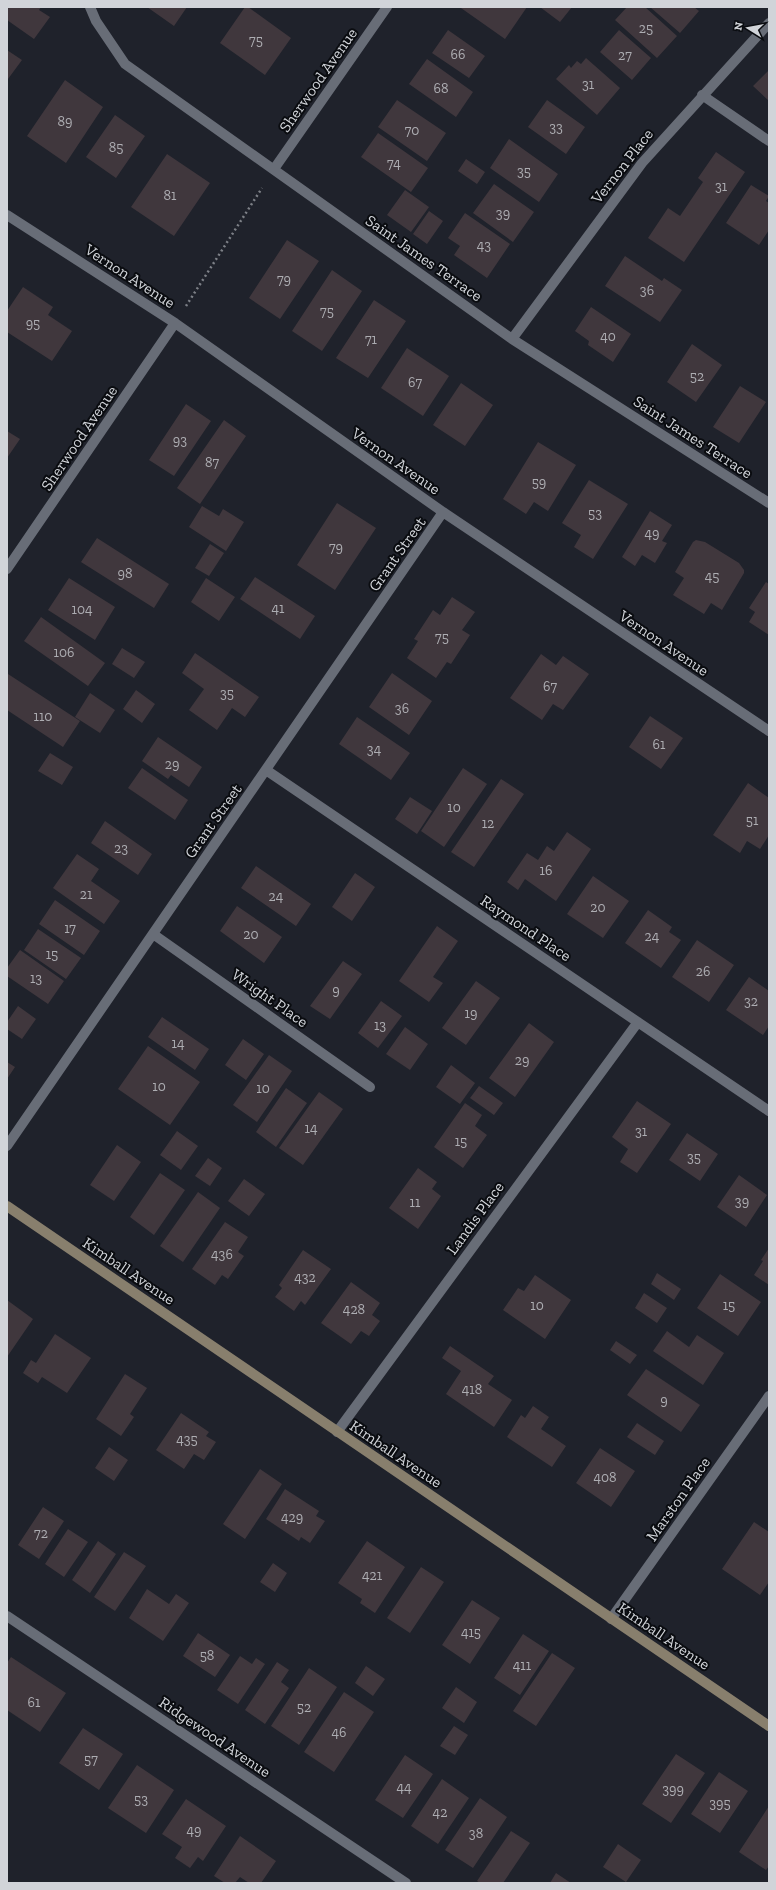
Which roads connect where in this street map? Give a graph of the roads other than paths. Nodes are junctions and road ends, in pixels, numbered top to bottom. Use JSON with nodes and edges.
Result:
{"nodes":[{"id":1,"x":90,"y":7,"type":"edge"},
{"id":2,"x":387,"y":7,"type":"edge"},
{"id":3,"x":769,"y":23,"type":"edge"},
{"id":4,"x":702,"y":95,"type":"junction"},
{"id":5,"x":769,"y":141,"type":"edge"},
{"id":6,"x":274,"y":170,"type":"junction"},
{"id":7,"x":7,"y":215,"type":"edge"},
{"id":8,"x":175,"y":323,"type":"junction"},
{"id":9,"x":512,"y":339,"type":"junction"},
{"id":10,"x":769,"y":503,"type":"edge"},
{"id":11,"x":444,"y":512,"type":"junction"},
{"id":12,"x":7,"y":569,"type":"edge"},
{"id":13,"x":769,"y":731,"type":"edge"},
{"id":14,"x":266,"y":770,"type":"junction"},
{"id":15,"x":153,"y":934,"type":"junction"},
{"id":16,"x":638,"y":1022,"type":"junction"},
{"id":17,"x":370,"y":1087,"type":"dead end"},
{"id":18,"x":769,"y":1111,"type":"edge"},
{"id":19,"x":7,"y":1146,"type":"edge"},
{"id":20,"x":7,"y":1206,"type":"edge"},
{"id":21,"x":769,"y":1396,"type":"edge"},
{"id":22,"x":337,"y":1432,"type":"junction"},
{"id":23,"x":7,"y":1616,"type":"edge"},
{"id":24,"x":611,"y":1619,"type":"junction"},
{"id":25,"x":769,"y":1726,"type":"edge"},
{"id":26,"x":406,"y":1883,"type":"edge"}],
"edges":[{"from":1,"to":6,"type":"street","name":"Saint James Terrace"},
{"from":2,"to":6,"type":"street","name":"Sherwood Avenue"},
{"from":3,"to":4,"type":"street","name":"Vernon Place"},
{"from":4,"to":5,"type":"street"},
{"from":4,"to":9,"type":"street","name":"Vernon Place"},
{"from":6,"to":9,"type":"street","name":"Saint James Terrace"},
{"from":7,"to":8,"type":"street","name":"Vernon Avenue"},
{"from":8,"to":11,"type":"street","name":"Vernon Avenue"},
{"from":8,"to":12,"type":"street","name":"Sherwood Avenue"},
{"from":9,"to":10,"type":"street","name":"Saint James Terrace"},
{"from":11,"to":13,"type":"street","name":"Vernon Avenue"},
{"from":11,"to":14,"type":"street","name":"Grant Street"},
{"from":14,"to":15,"type":"street","name":"Grant Street"},
{"from":14,"to":16,"type":"street","name":"Raymond Place"},
{"from":15,"to":17,"type":"street","name":"Wright Place"},
{"from":15,"to":19,"type":"street","name":"Grant Street"},
{"from":16,"to":18,"type":"street","name":"Raymond Place"},
{"from":16,"to":22,"type":"street","name":"Landis Place"},
{"from":20,"to":22,"type":"street","name":"Kimball Avenue"},
{"from":21,"to":24,"type":"street","name":"Marston Place"},
{"from":22,"to":24,"type":"street","name":"Kimball Avenue"},
{"from":23,"to":26,"type":"street","name":"Ridgewood Avenue"},
{"from":24,"to":25,"type":"street","name":"Kimball Avenue"}]}
